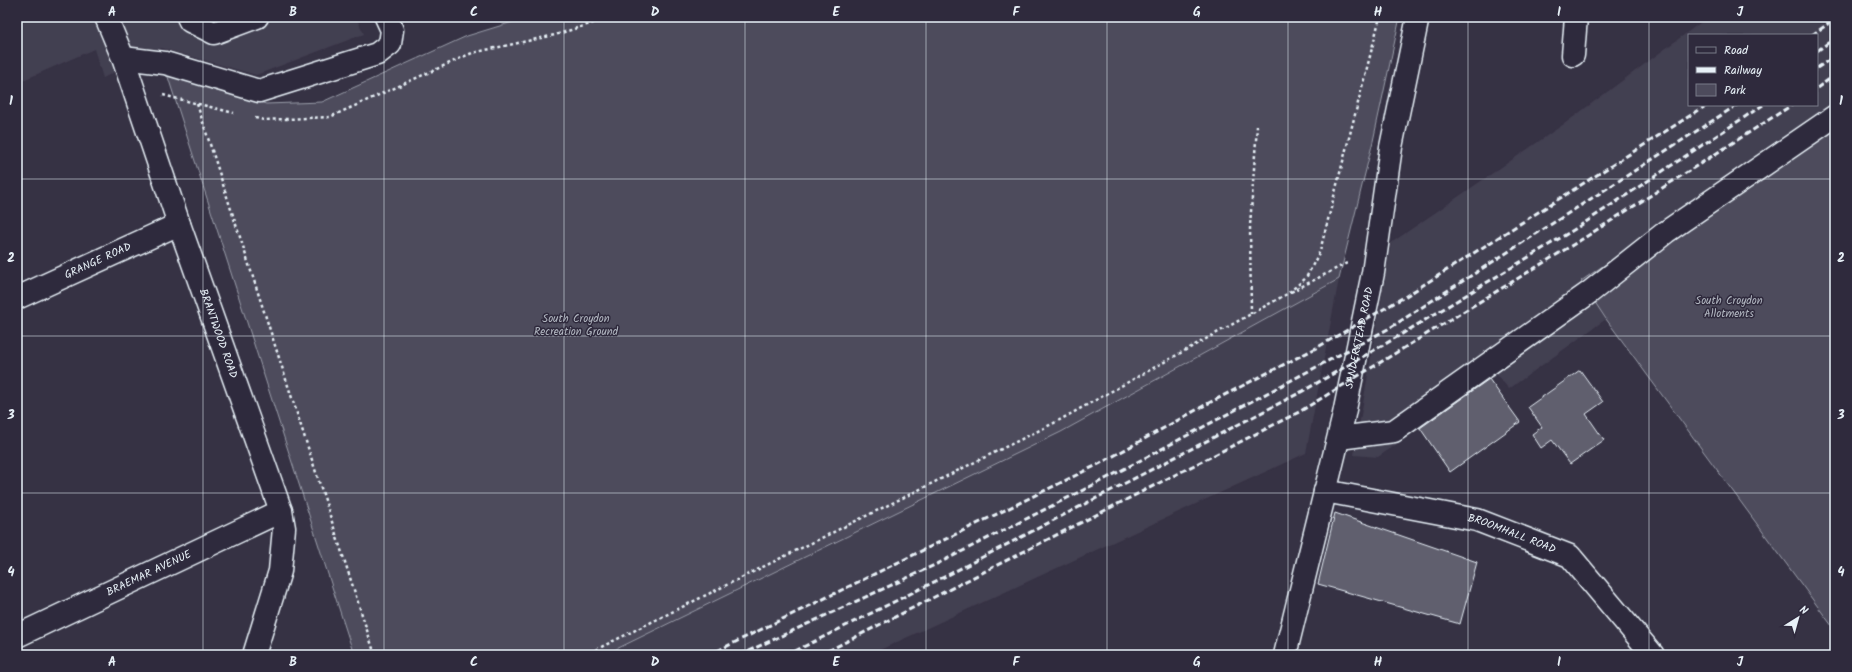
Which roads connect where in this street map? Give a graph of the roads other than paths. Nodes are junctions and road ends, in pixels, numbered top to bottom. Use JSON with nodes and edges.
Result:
{"nodes":[{"id":1,"x":106,"y":17,"type":"edge"},
{"id":2,"x":188,"y":17,"type":"edge"},
{"id":3,"x":257,"y":17,"type":"edge"},
{"id":4,"x":386,"y":17,"type":"edge"},
{"id":5,"x":1418,"y":17,"type":"edge"},
{"id":6,"x":1576,"y":17,"type":"edge"},
{"id":7,"x":1572,"y":56,"type":"dead end"},
{"id":8,"x":123,"y":58,"type":"junction"},
{"id":9,"x":1835,"y":116,"type":"edge"},
{"id":10,"x":179,"y":224,"type":"junction"},
{"id":11,"x":17,"y":298,"type":"edge"},
{"id":12,"x":1339,"y":438,"type":"junction"},
{"id":13,"x":1325,"y":491,"type":"junction"},
{"id":14,"x":281,"y":511,"type":"junction"},
{"id":15,"x":17,"y":636,"type":"edge"},
{"id":16,"x":254,"y":655,"type":"edge"},
{"id":17,"x":1285,"y":655,"type":"edge"},
{"id":18,"x":1653,"y":655,"type":"edge"}],
"edges":[{"from":1,"to":8,"type":"street","name":"BRANTWOOD ROAD"},
{"from":2,"to":3,"type":"street"},
{"from":4,"to":8,"type":"street"},
{"from":5,"to":12,"type":"street","name":"SANDERSTEAD ROAD"},
{"from":6,"to":7,"type":"street"},
{"from":8,"to":10,"type":"street","name":"BRANTWOOD ROAD"},
{"from":9,"to":12,"type":"street"},
{"from":10,"to":11,"type":"street","name":"GRANGE ROAD"},
{"from":10,"to":14,"type":"street","name":"BRANTWOOD ROAD"},
{"from":12,"to":13,"type":"street","name":"SANDERSTEAD ROAD"},
{"from":13,"to":17,"type":"street","name":"SANDERSTEAD ROAD"},
{"from":13,"to":18,"type":"street","name":"BROOMHALL ROAD"},
{"from":14,"to":15,"type":"street","name":"BRAEMAR AVENUE"},
{"from":14,"to":16,"type":"street","name":"BRANTWOOD ROAD"}]}
